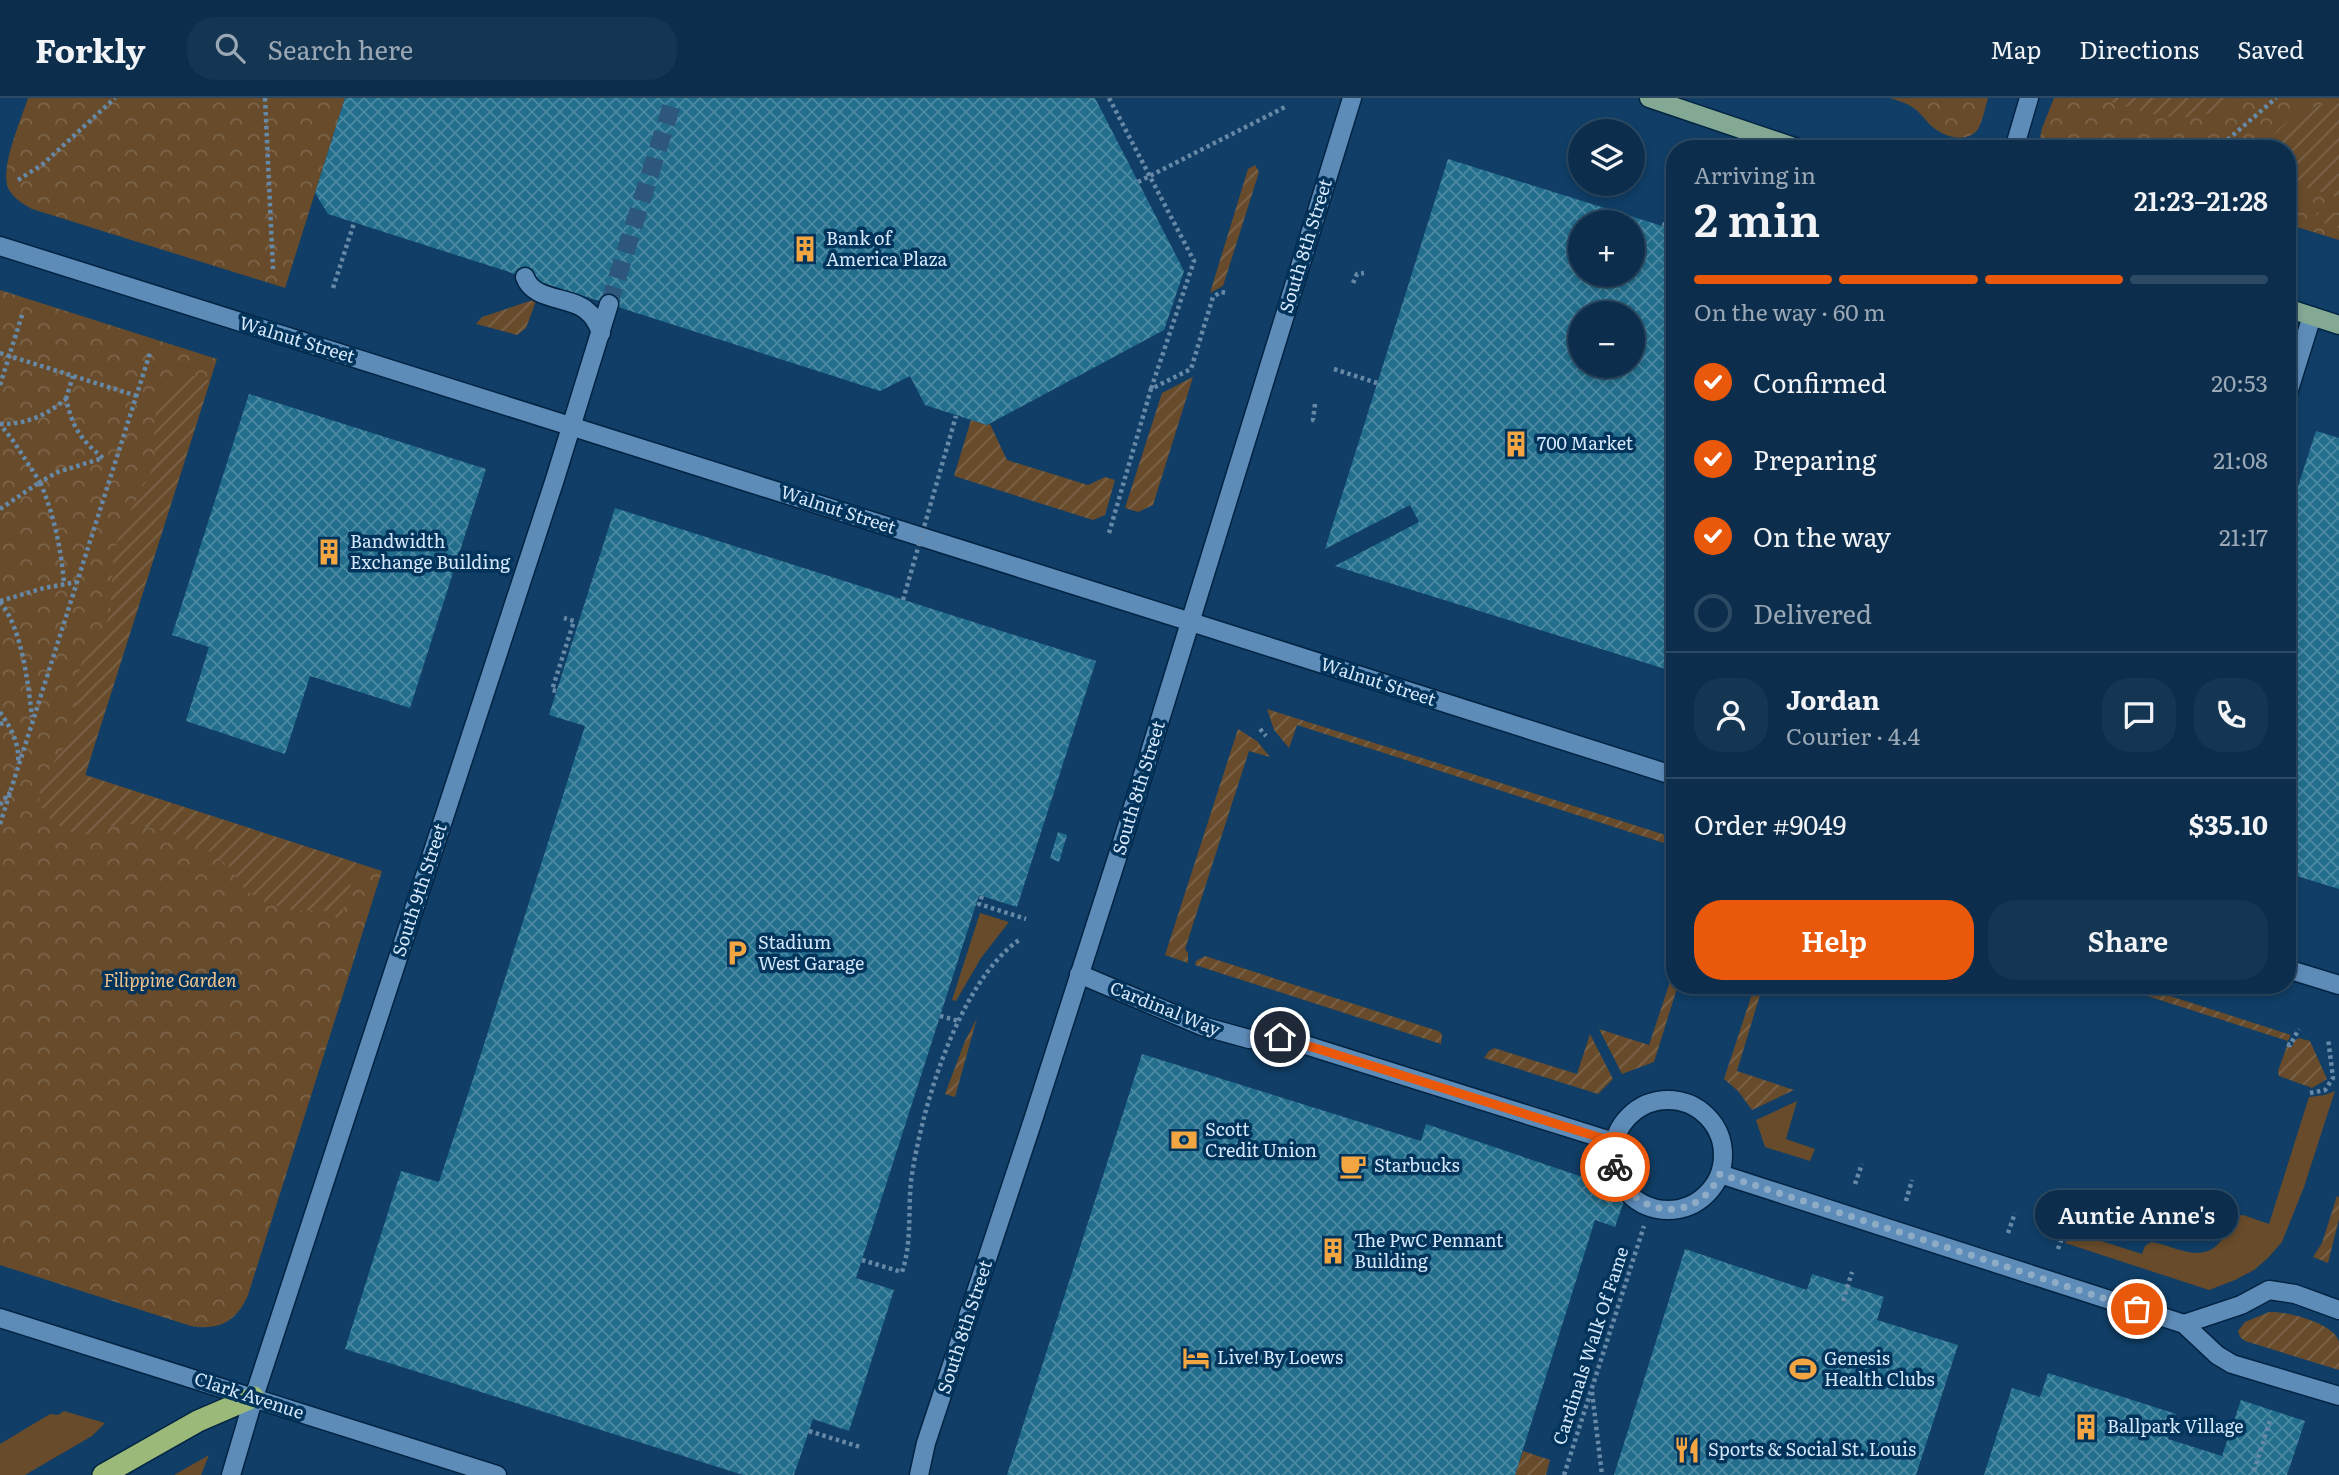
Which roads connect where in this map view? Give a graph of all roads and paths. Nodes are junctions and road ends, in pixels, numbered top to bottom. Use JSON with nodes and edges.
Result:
{"nodes":[{"id":1,"x":115,"y":98,"type":"edge"},
{"id":2,"x":265,"y":98,"type":"edge"},
{"id":3,"x":1110,"y":98,"type":"edge"},
{"id":4,"x":1352,"y":98,"type":"edge"},
{"id":5,"x":1649,"y":98,"type":"edge"},
{"id":6,"x":2029,"y":98,"type":"edge"},
{"id":7,"x":2276,"y":98,"type":"edge"},
{"id":8,"x":1285,"y":107,"type":"dead end"},
{"id":9,"x":1773,"y":140,"type":"edge"},
{"id":10,"x":2017,"y":140,"type":"edge"},
{"id":11,"x":2227,"y":140,"type":"edge"},
{"id":12,"x":1150,"y":175,"type":"junction"},
{"id":13,"x":18,"y":180,"type":"dead end"},
{"id":14,"x":1138,"y":182,"type":"dead end"},
{"id":15,"x":1666,"y":219,"type":"edge"},
{"id":16,"x":354,"y":223,"type":"dead end"},
{"id":17,"x":1664,"y":226,"type":"dead end"},
{"id":18,"x":0,"y":246,"type":"edge"},
{"id":19,"x":273,"y":269,"type":"dead end"},
{"id":20,"x":1364,"y":273,"type":"dead end"},
{"id":21,"x":525,"y":277,"type":"dead end"},
{"id":22,"x":1353,"y":283,"type":"dead end"},
{"id":23,"x":333,"y":288,"type":"dead end"},
{"id":24,"x":1227,"y":293,"type":"dead end"},
{"id":25,"x":610,"y":304,"type":"tunnel mouth"},
{"id":26,"x":2296,"y":311,"type":"edge"},
{"id":27,"x":23,"y":312,"type":"dead end"},
{"id":28,"x":2312,"y":316,"type":"junction"},
{"id":29,"x":2339,"y":325,"type":"edge"},
{"id":30,"x":601,"y":333,"type":"junction"},
{"id":31,"x":0,"y":353,"type":"edge"},
{"id":32,"x":150,"y":353,"type":"dead end"},
{"id":33,"x":9,"y":356,"type":"junction"},
{"id":34,"x":2296,"y":367,"type":"edge"},
{"id":35,"x":1334,"y":369,"type":"dead end"},
{"id":36,"x":73,"y":376,"type":"junction"},
{"id":37,"x":1377,"y":383,"type":"dead end"},
{"id":38,"x":0,"y":385,"type":"edge"},
{"id":39,"x":1151,"y":389,"type":"junction"},
{"id":40,"x":137,"y":396,"type":"junction"},
{"id":41,"x":66,"y":399,"type":"junction"},
{"id":42,"x":1315,"y":404,"type":"dead end"},
{"id":43,"x":956,"y":416,"type":"dead end"},
{"id":44,"x":1317,"y":422,"type":"dead end"},
{"id":45,"x":0,"y":424,"type":"edge"},
{"id":46,"x":572,"y":426,"type":"junction"},
{"id":47,"x":103,"y":458,"type":"junction"},
{"id":48,"x":116,"y":462,"type":"junction"},
{"id":49,"x":40,"y":482,"type":"junction"},
{"id":50,"x":0,"y":509,"type":"edge"},
{"id":51,"x":1109,"y":533,"type":"dead end"},
{"id":52,"x":77,"y":582,"type":"junction"},
{"id":53,"x":64,"y":583,"type":"junction"},
{"id":54,"x":902,"y":600,"type":"dead end"},
{"id":55,"x":0,"y":602,"type":"edge"},
{"id":56,"x":564,"y":618,"type":"dead end"},
{"id":57,"x":1191,"y":622,"type":"junction"},
{"id":58,"x":556,"y":691,"type":"dead end"},
{"id":59,"x":0,"y":712,"type":"edge"},
{"id":60,"x":32,"y":721,"type":"junction"},
{"id":61,"x":7,"y":722,"type":"junction"},
{"id":62,"x":0,"y":724,"type":"edge"},
{"id":63,"x":1260,"y":729,"type":"dead end"},
{"id":64,"x":1266,"y":736,"type":"dead end"},
{"id":65,"x":1666,"y":773,"type":"edge"},
{"id":66,"x":17,"y":776,"type":"junction"},
{"id":67,"x":0,"y":805,"type":"edge"},
{"id":68,"x":0,"y":824,"type":"edge"},
{"id":69,"x":982,"y":896,"type":"dead end"},
{"id":70,"x":1026,"y":919,"type":"dead end"},
{"id":71,"x":1019,"y":940,"type":"dead end"},
{"id":72,"x":2296,"y":972,"type":"edge"},
{"id":73,"x":1079,"y":974,"type":"junction"},
{"id":74,"x":2339,"y":985,"type":"edge"},
{"id":75,"x":940,"y":1016,"type":"dead end"},
{"id":76,"x":959,"y":1021,"type":"junction"},
{"id":77,"x":2299,"y":1029,"type":"dead end"},
{"id":78,"x":2328,"y":1038,"type":"dead end"},
{"id":79,"x":2287,"y":1044,"type":"dead end"},
{"id":80,"x":2311,"y":1093,"type":"dead end"},
{"id":81,"x":1614,"y":1142,"type":"junction"},
{"id":82,"x":1862,"y":1164,"type":"dead end"},
{"id":83,"x":1720,"y":1174,"type":"junction"},
{"id":84,"x":1912,"y":1180,"type":"dead end"},
{"id":85,"x":1855,"y":1184,"type":"dead end"},
{"id":86,"x":1906,"y":1201,"type":"dead end"},
{"id":87,"x":2015,"y":1213,"type":"dead end"},
{"id":88,"x":1644,"y":1226,"type":"dead end"},
{"id":89,"x":2065,"y":1229,"type":"dead end"},
{"id":90,"x":2008,"y":1233,"type":"dead end"},
{"id":91,"x":2058,"y":1250,"type":"dead end"},
{"id":92,"x":862,"y":1259,"type":"dead end"},
{"id":93,"x":1852,"y":1272,"type":"dead end"},
{"id":94,"x":1843,"y":1301,"type":"dead end"},
{"id":95,"x":2339,"y":1310,"type":"edge"},
{"id":96,"x":0,"y":1318,"type":"edge"},
{"id":97,"x":2184,"y":1324,"type":"junction"},
{"id":98,"x":1591,"y":1389,"type":"junction"},
{"id":99,"x":2339,"y":1396,"type":"edge"},
{"id":100,"x":254,"y":1397,"type":"junction"},
{"id":101,"x":2271,"y":1417,"type":"dead end"},
{"id":102,"x":809,"y":1431,"type":"dead end"},
{"id":103,"x":860,"y":1447,"type":"dead end"},
{"id":104,"x":2254,"y":1471,"type":"dead end"},
{"id":105,"x":103,"y":1475,"type":"edge"},
{"id":106,"x":231,"y":1475,"type":"edge"},
{"id":107,"x":497,"y":1475,"type":"edge"},
{"id":108,"x":919,"y":1475,"type":"edge"},
{"id":109,"x":1564,"y":1475,"type":"edge"},
{"id":110,"x":1602,"y":1475,"type":"edge"}],
"edges":[{"from":1,"to":13,"type":"path"},
{"from":2,"to":19,"type":"path"},
{"from":3,"to":12,"type":"path"},
{"from":4,"to":57,"type":"street","name":"South 8th Street"},
{"from":5,"to":9,"type":"main road"},
{"from":6,"to":10,"type":"street"},
{"from":7,"to":11,"type":"path"},
{"from":8,"to":12,"type":"path"},
{"from":12,"to":14,"type":"path"},
{"from":12,"to":39,"type":"path"},
{"from":15,"to":17,"type":"path"},
{"from":16,"to":23,"type":"path"},
{"from":18,"to":46,"type":"street","name":"Walnut Street"},
{"from":20,"to":22,"type":"path"},
{"from":21,"to":30,"type":"street"},
{"from":24,"to":39,"type":"path"},
{"from":25,"to":30,"type":"street","name":"South 9th Street"},
{"from":26,"to":28,"type":"main road"},
{"from":27,"to":33,"type":"path"},
{"from":28,"to":29,"type":"main road"},
{"from":28,"to":34,"type":"street"},
{"from":30,"to":46,"type":"street","name":"South 9th Street"},
{"from":31,"to":33,"type":"path"},
{"from":32,"to":40,"type":"path"},
{"from":33,"to":36,"type":"path"},
{"from":33,"to":38,"type":"path"},
{"from":35,"to":37,"type":"path"},
{"from":36,"to":40,"type":"path"},
{"from":36,"to":41,"type":"path"},
{"from":39,"to":51,"type":"path"},
{"from":40,"to":48,"type":"path"},
{"from":41,"to":45,"type":"path"},
{"from":41,"to":47,"type":"path"},
{"from":42,"to":44,"type":"path"},
{"from":43,"to":54,"type":"path","bridge":true},
{"from":45,"to":49,"type":"path"},
{"from":46,"to":57,"type":"street","name":"Walnut Street"},
{"from":46,"to":100,"type":"street","name":"South 9th Street"},
{"from":47,"to":48,"type":"path"},
{"from":47,"to":49,"type":"path"},
{"from":48,"to":52,"type":"path"},
{"from":49,"to":50,"type":"path"},
{"from":49,"to":53,"type":"path"},
{"from":52,"to":53,"type":"path"},
{"from":52,"to":60,"type":"path"},
{"from":53,"to":55,"type":"path"},
{"from":55,"to":60,"type":"path"},
{"from":56,"to":58,"type":"path"},
{"from":57,"to":65,"type":"street","name":"Walnut Street"},
{"from":57,"to":73,"type":"street","name":"South 8th Street"},
{"from":59,"to":61,"type":"path"},
{"from":60,"to":66,"type":"path"},
{"from":61,"to":62,"type":"path"},
{"from":61,"to":66,"type":"path"},
{"from":63,"to":64,"type":"path"},
{"from":66,"to":67,"type":"path"},
{"from":66,"to":68,"type":"path"},
{"from":69,"to":70,"type":"path"},
{"from":71,"to":76,"type":"path"},
{"from":72,"to":74,"type":"street"},
{"from":73,"to":81,"type":"street","name":"Cardinal Way"},
{"from":73,"to":108,"type":"street","name":"South 8th Street"},
{"from":75,"to":76,"type":"path"},
{"from":76,"to":92,"type":"path"},
{"from":77,"to":79,"type":"path"},
{"from":78,"to":80,"type":"path"},
{"from":81,"to":83,"type":"street"},
{"from":81,"to":83,"type":"street"},
{"from":82,"to":85,"type":"path"},
{"from":83,"to":97,"type":"street"},
{"from":84,"to":86,"type":"path"},
{"from":87,"to":90,"type":"path"},
{"from":88,"to":98,"type":"path","name":"Cardinals Walk Of Fame"},
{"from":89,"to":91,"type":"path"},
{"from":93,"to":94,"type":"path"},
{"from":95,"to":97,"type":"street"},
{"from":96,"to":100,"type":"street","name":"Clark Avenue"},
{"from":97,"to":99,"type":"street"},
{"from":98,"to":109,"type":"path","name":"Cardinals Walk Of Fame"},
{"from":98,"to":110,"type":"path"},
{"from":100,"to":105,"type":"highway"},
{"from":100,"to":106,"type":"street","name":"South 9th Street"},
{"from":100,"to":107,"type":"street","name":"Clark Avenue"},
{"from":101,"to":104,"type":"path"},
{"from":102,"to":103,"type":"path"}]}
